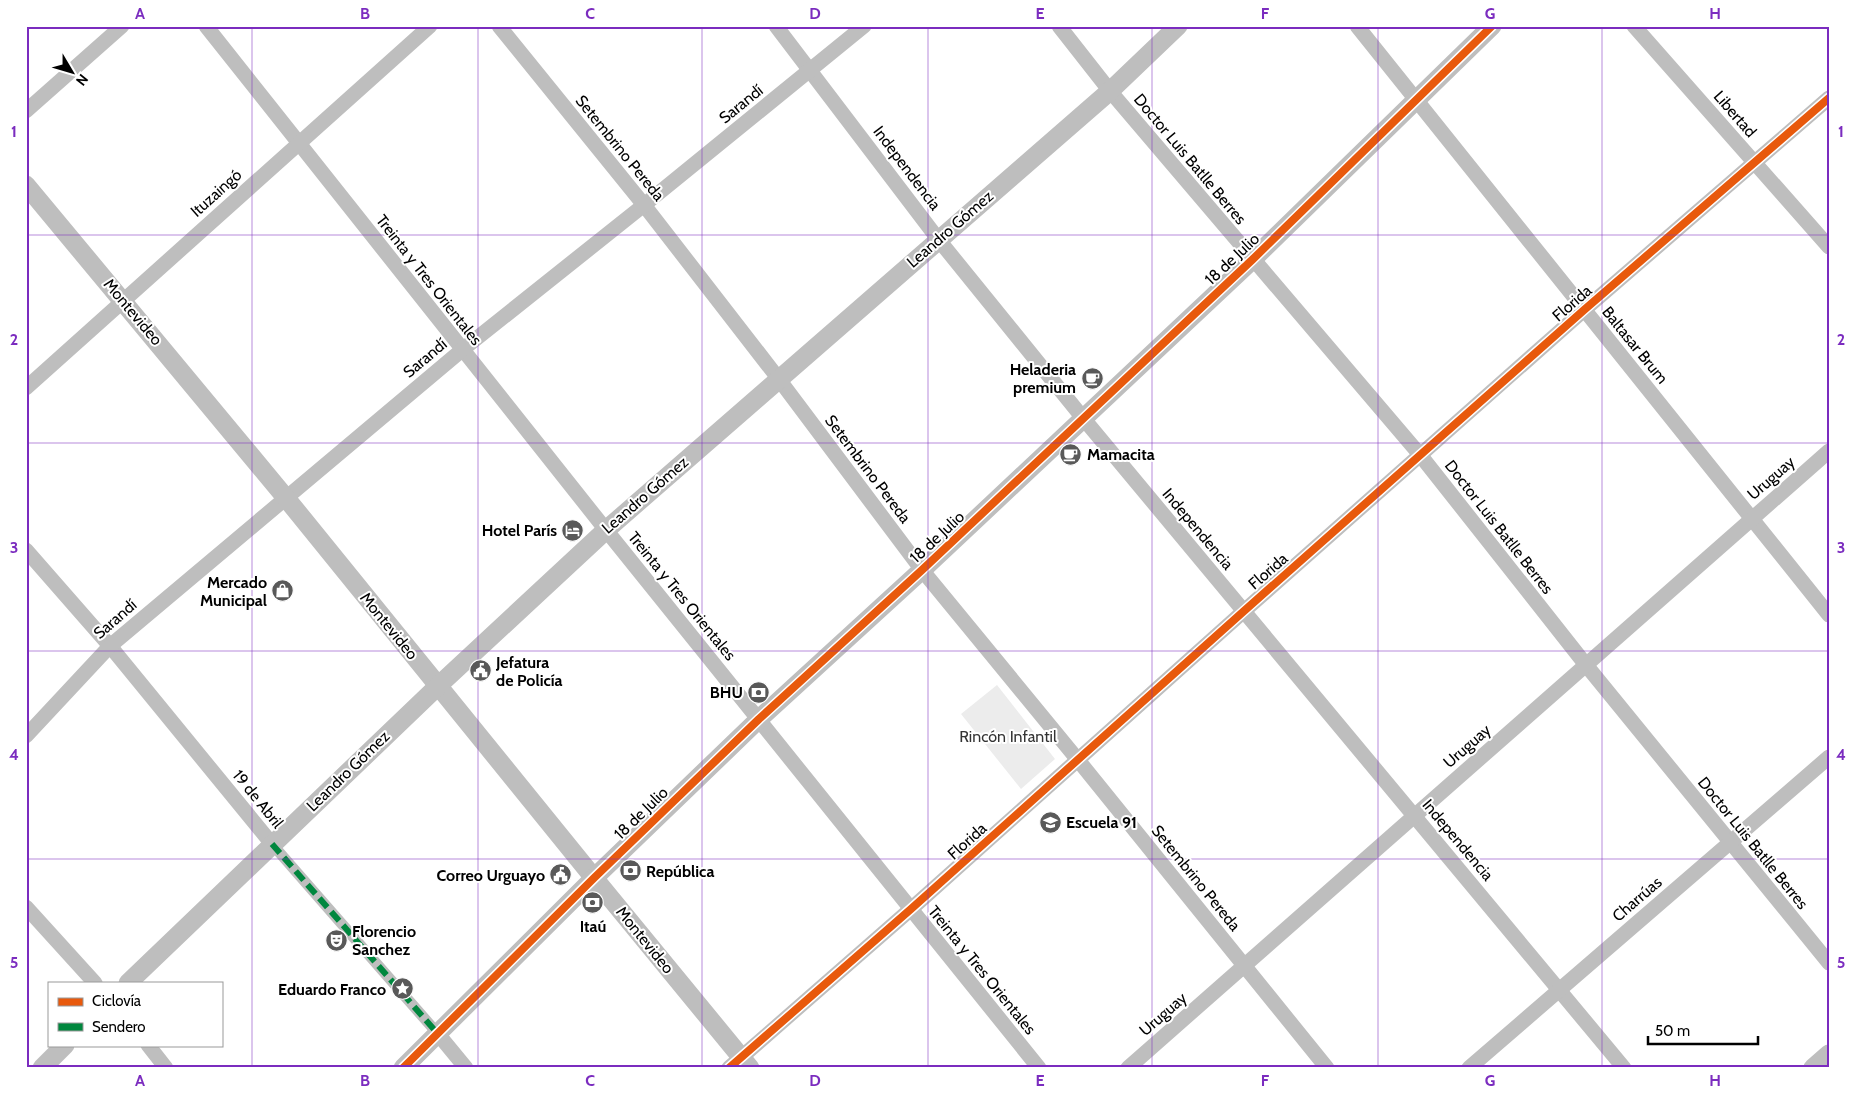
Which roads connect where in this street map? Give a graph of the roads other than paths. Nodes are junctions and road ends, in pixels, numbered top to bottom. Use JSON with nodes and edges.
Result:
{"nodes":[{"id":1,"x":122,"y":26,"type":"edge"},
{"id":2,"x":206,"y":26,"type":"edge"},
{"id":3,"x":430,"y":26,"type":"edge"},
{"id":4,"x":499,"y":26,"type":"edge"},
{"id":5,"x":776,"y":26,"type":"edge"},
{"id":6,"x":864,"y":26,"type":"edge"},
{"id":7,"x":1059,"y":26,"type":"edge"},
{"id":8,"x":1178,"y":26,"type":"edge"},
{"id":9,"x":1357,"y":26,"type":"edge"},
{"id":10,"x":1492,"y":26,"type":"edge"},
{"id":11,"x":1634,"y":26,"type":"edge"},
{"id":12,"x":810,"y":70,"type":"junction"},
{"id":13,"x":1110,"y":91,"type":"junction"},
{"id":14,"x":1829,"y":98,"type":"edge"},
{"id":15,"x":1416,"y":101,"type":"junction"},
{"id":16,"x":26,"y":111,"type":"edge"},
{"id":17,"x":298,"y":143,"type":"junction"},
{"id":18,"x":1755,"y":163,"type":"junction"},
{"id":19,"x":26,"y":185,"type":"edge"},
{"id":20,"x":644,"y":205,"type":"junction"},
{"id":21,"x":938,"y":239,"type":"junction"},
{"id":22,"x":1829,"y":247,"type":"edge"},
{"id":23,"x":1252,"y":260,"type":"junction"},
{"id":24,"x":123,"y":300,"type":"junction"},
{"id":25,"x":1584,"y":310,"type":"junction"},
{"id":26,"x":462,"y":350,"type":"junction"},
{"id":27,"x":778,"y":378,"type":"junction"},
{"id":28,"x":26,"y":388,"type":"edge"},
{"id":29,"x":1083,"y":418,"type":"junction"},
{"id":30,"x":1829,"y":451,"type":"edge"},
{"id":31,"x":1421,"y":456,"type":"junction"},
{"id":32,"x":286,"y":498,"type":"junction"},
{"id":33,"x":1752,"y":518,"type":"junction"},
{"id":34,"x":606,"y":530,"type":"junction"},
{"id":35,"x":26,"y":550,"type":"edge"},
{"id":36,"x":922,"y":570,"type":"junction"},
{"id":37,"x":1244,"y":611,"type":"junction"},
{"id":38,"x":1829,"y":615,"type":"edge"},
{"id":39,"x":110,"y":646,"type":"junction"},
{"id":40,"x":1586,"y":665,"type":"junction"},
{"id":41,"x":438,"y":686,"type":"junction"},
{"id":42,"x":758,"y":719,"type":"junction"},
{"id":43,"x":26,"y":736,"type":"edge"},
{"id":44,"x":1829,"y":757,"type":"edge"},
{"id":45,"x":1078,"y":760,"type":"junction"},
{"id":46,"x":1415,"y":816,"type":"junction"},
{"id":47,"x":1730,"y":842,"type":"junction"},
{"id":48,"x":272,"y":844,"type":"junction"},
{"id":49,"x":594,"y":878,"type":"junction"},
{"id":50,"x":26,"y":906,"type":"edge"},
{"id":51,"x":911,"y":910,"type":"junction"},
{"id":52,"x":1829,"y":963,"type":"edge"},
{"id":53,"x":1244,"y":965,"type":"junction"},
{"id":54,"x":94,"y":982,"type":"edge"},
{"id":55,"x":129,"y":982,"type":"edge"},
{"id":56,"x":1559,"y":990,"type":"junction"},
{"id":57,"x":438,"y":1034,"type":"junction"},
{"id":58,"x":64,"y":1046,"type":"edge"},
{"id":59,"x":149,"y":1046,"type":"edge"},
{"id":60,"x":1829,"y":1054,"type":"edge"},
{"id":61,"x":740,"y":1064,"type":"edge"},
{"id":62,"x":42,"y":1068,"type":"edge"},
{"id":63,"x":166,"y":1068,"type":"edge"},
{"id":64,"x":403,"y":1068,"type":"edge"},
{"id":65,"x":466,"y":1068,"type":"edge"},
{"id":66,"x":1039,"y":1068,"type":"edge"},
{"id":67,"x":1128,"y":1068,"type":"edge"},
{"id":68,"x":1327,"y":1068,"type":"edge"},
{"id":69,"x":1469,"y":1068,"type":"edge"},
{"id":70,"x":1624,"y":1068,"type":"edge"},
{"id":71,"x":1813,"y":1068,"type":"edge"}],
"edges":[{"from":1,"to":16,"type":"street"},
{"from":2,"to":17,"type":"street","name":"Treinta y Tres Orientales"},
{"from":3,"to":17,"type":"street","name":"Ituzaingó"},
{"from":4,"to":20,"type":"street","name":"Setembrino Pereda"},
{"from":5,"to":12,"type":"street","name":"Independencia"},
{"from":6,"to":12,"type":"street","name":"Sarandí"},
{"from":7,"to":13,"type":"street","name":"Doctor Luis Batlle Berres"},
{"from":8,"to":13,"type":"street","name":"Leandro Gómez"},
{"from":9,"to":15,"type":"street","name":"Baltasar Brum"},
{"from":10,"to":15,"type":"street","name":"18 de Julio"},
{"from":11,"to":18,"type":"street","name":"Libertad"},
{"from":12,"to":20,"type":"street","name":"Sarandí"},
{"from":12,"to":21,"type":"street","name":"Independencia"},
{"from":13,"to":21,"type":"street","name":"Leandro Gómez"},
{"from":13,"to":23,"type":"street","name":"Doctor Luis Batlle Berres"},
{"from":14,"to":18,"type":"street","name":"Florida"},
{"from":15,"to":23,"type":"street","name":"18 de Julio"},
{"from":15,"to":25,"type":"street","name":"Baltasar Brum"},
{"from":17,"to":24,"type":"street","name":"Ituzaingó"},
{"from":17,"to":26,"type":"street","name":"Treinta y Tres Orientales"},
{"from":18,"to":22,"type":"street","name":"Libertad"},
{"from":18,"to":25,"type":"street","name":"Florida"},
{"from":19,"to":24,"type":"street","name":"Montevideo"},
{"from":20,"to":26,"type":"street","name":"Sarandí"},
{"from":20,"to":27,"type":"street","name":"Setembrino Pereda"},
{"from":21,"to":27,"type":"street","name":"Leandro Gómez"},
{"from":21,"to":29,"type":"street","name":"Independencia"},
{"from":23,"to":29,"type":"street","name":"18 de Julio"},
{"from":23,"to":31,"type":"street","name":"Doctor Luis Batlle Berres"},
{"from":24,"to":28,"type":"street","name":"Ituzaingó"},
{"from":24,"to":32,"type":"street","name":"Montevideo"},
{"from":25,"to":31,"type":"street","name":"Florida"},
{"from":25,"to":33,"type":"street","name":"Baltasar Brum"},
{"from":26,"to":32,"type":"street","name":"Sarandí"},
{"from":26,"to":34,"type":"street","name":"Treinta y Tres Orientales"},
{"from":27,"to":34,"type":"street","name":"Leandro Gómez"},
{"from":27,"to":36,"type":"street","name":"Setembrino Pereda"},
{"from":29,"to":36,"type":"street","name":"18 de Julio"},
{"from":29,"to":37,"type":"street","name":"Independencia"},
{"from":30,"to":33,"type":"street","name":"Uruguay"},
{"from":31,"to":37,"type":"street","name":"Florida"},
{"from":31,"to":40,"type":"street","name":"Doctor Luis Batlle Berres"},
{"from":32,"to":39,"type":"street","name":"Sarandí"},
{"from":32,"to":41,"type":"street","name":"Montevideo"},
{"from":33,"to":38,"type":"street","name":"Baltasar Brum"},
{"from":33,"to":40,"type":"street","name":"Uruguay"},
{"from":34,"to":41,"type":"street","name":"Leandro Gómez"},
{"from":34,"to":42,"type":"street","name":"Treinta y Tres Orientales"},
{"from":35,"to":39,"type":"street","name":"19 de Abril"},
{"from":36,"to":42,"type":"street","name":"18 de Julio"},
{"from":36,"to":45,"type":"street","name":"Setembrino Pereda"},
{"from":37,"to":45,"type":"street","name":"Florida"},
{"from":37,"to":46,"type":"street","name":"Independencia"},
{"from":39,"to":43,"type":"street","name":"Sarandí"},
{"from":39,"to":48,"type":"street","name":"19 de Abril"},
{"from":40,"to":46,"type":"street","name":"Uruguay"},
{"from":40,"to":47,"type":"street","name":"Doctor Luis Batlle Berres"},
{"from":41,"to":48,"type":"street","name":"Leandro Gómez"},
{"from":41,"to":49,"type":"street","name":"Montevideo"},
{"from":42,"to":49,"type":"street","name":"18 de Julio"},
{"from":42,"to":51,"type":"street","name":"Treinta y Tres Orientales"},
{"from":44,"to":47,"type":"street","name":"Charrúas"},
{"from":45,"to":51,"type":"street","name":"Florida"},
{"from":45,"to":53,"type":"street","name":"Setembrino Pereda"},
{"from":46,"to":53,"type":"street","name":"Uruguay"},
{"from":46,"to":56,"type":"street","name":"Independencia"},
{"from":47,"to":52,"type":"street","name":"Doctor Luis Batlle Berres"},
{"from":47,"to":56,"type":"street","name":"Charrúas"},
{"from":48,"to":55,"type":"street","name":"Leandro Gómez"},
{"from":48,"to":57,"type":"street","name":"19 de Abril"},
{"from":49,"to":57,"type":"street","name":"18 de Julio"},
{"from":49,"to":61,"type":"street","name":"Montevideo"},
{"from":50,"to":54,"type":"street"},
{"from":51,"to":61,"type":"street","name":"Florida"},
{"from":51,"to":66,"type":"street","name":"Treinta y Tres Orientales"},
{"from":53,"to":67,"type":"street","name":"Uruguay"},
{"from":53,"to":68,"type":"street","name":"Setembrino Pereda"},
{"from":56,"to":69,"type":"street","name":"Charrúas"},
{"from":56,"to":70,"type":"street","name":"Independencia"},
{"from":57,"to":64,"type":"street","name":"18 de Julio"},
{"from":57,"to":65,"type":"street","name":"19 de Abril"},
{"from":58,"to":62,"type":"street"},
{"from":59,"to":63,"type":"street"},
{"from":60,"to":71,"type":"street"}]}
